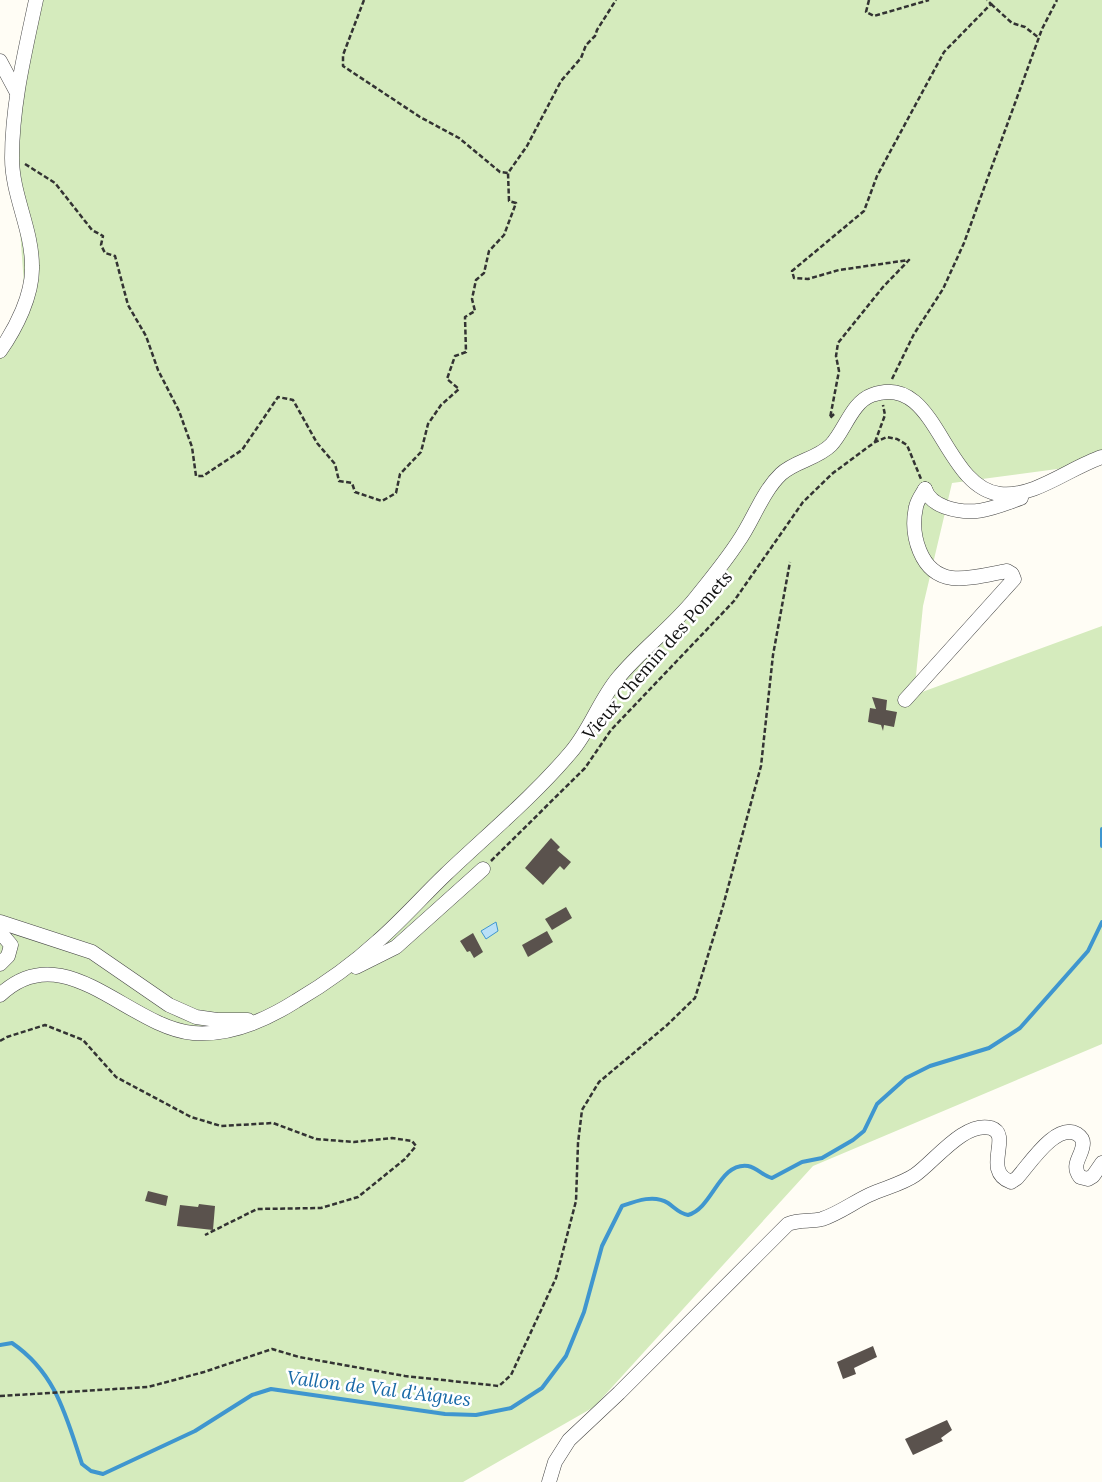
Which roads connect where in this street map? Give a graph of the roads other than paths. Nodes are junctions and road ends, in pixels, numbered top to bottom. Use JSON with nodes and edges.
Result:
{"nodes":[{"id":1,"x":36,"y":0,"type":"edge"},
{"id":2,"x":0,"y":61,"type":"edge"},
{"id":3,"x":16,"y":91,"type":"junction"},
{"id":4,"x":0,"y":351,"type":"edge"},
{"id":5,"x":1102,"y":457,"type":"edge"},
{"id":6,"x":1057,"y":478,"type":"junction"},
{"id":7,"x":905,"y":700,"type":"dead end"},
{"id":8,"x":483,"y":869,"type":"road end"},
{"id":9,"x":0,"y":922,"type":"edge"},
{"id":10,"x":0,"y":932,"type":"edge"},
{"id":11,"x":0,"y":964,"type":"edge"},
{"id":12,"x":322,"y":984,"type":"junction"},
{"id":13,"x":0,"y":995,"type":"edge"},
{"id":14,"x":258,"y":1020,"type":"junction"},
{"id":15,"x":1102,"y":1163,"type":"edge"},
{"id":16,"x":549,"y":1482,"type":"edge"}],
"edges":[{"from":1,"to":3,"type":"street"},
{"from":2,"to":3,"type":"street"},
{"from":3,"to":4,"type":"street"},
{"from":5,"to":6,"type":"street"},
{"from":6,"to":7,"type":"street"},
{"from":6,"to":12,"type":"street"},
{"from":8,"to":12,"type":"street"},
{"from":9,"to":14,"type":"street"},
{"from":10,"to":11,"type":"street"},
{"from":12,"to":14,"type":"street"},
{"from":13,"to":14,"type":"street"},
{"from":15,"to":16,"type":"street"}]}
